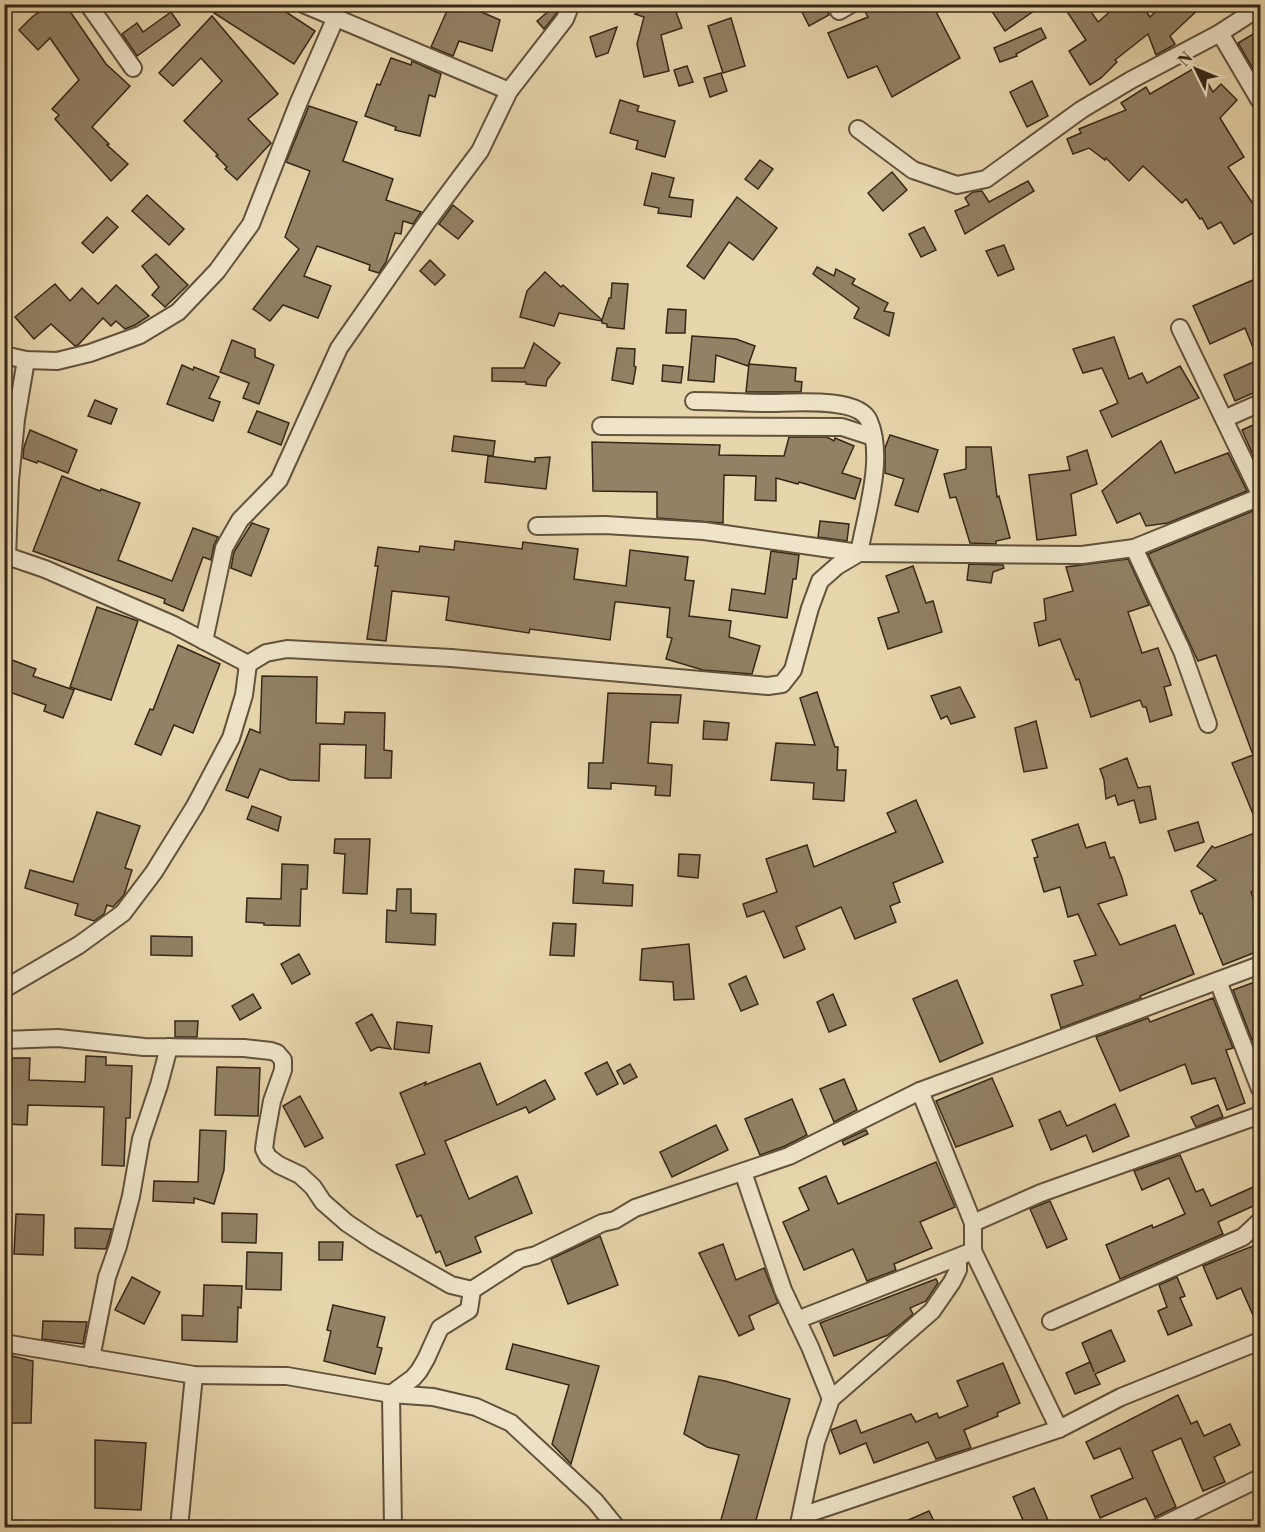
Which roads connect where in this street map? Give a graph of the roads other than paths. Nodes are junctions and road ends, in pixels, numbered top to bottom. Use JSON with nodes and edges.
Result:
{"nodes":[{"id":1,"x":88,"y":4,"type":"edge"},
{"id":2,"x":303,"y":4,"type":"edge"},
{"id":3,"x":571,"y":4,"type":"edge"},
{"id":4,"x":1260,"y":7,"type":"edge"},
{"id":5,"x":336,"y":17,"type":"junction"},
{"id":6,"x":1220,"y":33,"type":"junction"},
{"id":7,"x":133,"y":68,"type":"dead end"},
{"id":8,"x":509,"y":91,"type":"junction"},
{"id":9,"x":1260,"y":101,"type":"edge"},
{"id":10,"x":858,"y":129,"type":"dead end"},
{"id":11,"x":1180,"y":328,"type":"dead end"},
{"id":12,"x":4,"y":355,"type":"edge"},
{"id":13,"x":26,"y":360,"type":"junction"},
{"id":14,"x":694,"y":400,"type":"dead end"},
{"id":15,"x":1260,"y":403,"type":"edge"},
{"id":16,"x":1224,"y":419,"type":"junction"},
{"id":17,"x":601,"y":426,"type":"dead end"},
{"id":18,"x":873,"y":437,"type":"junction"},
{"id":19,"x":1260,"y":496,"type":"edge"},
{"id":20,"x":537,"y":526,"type":"dead end"},
{"id":21,"x":1134,"y":548,"type":"junction"},
{"id":22,"x":859,"y":553,"type":"junction"},
{"id":23,"x":6,"y":556,"type":"edge"},
{"id":24,"x":204,"y":641,"type":"junction"},
{"id":25,"x":248,"y":664,"type":"junction"},
{"id":26,"x":1208,"y":724,"type":"dead end"},
{"id":27,"x":1260,"y":965,"type":"edge"},
{"id":28,"x":1218,"y":981,"type":"junction"},
{"id":29,"x":4,"y":989,"type":"edge"},
{"id":30,"x":4,"y":1040,"type":"edge"},
{"id":31,"x":169,"y":1047,"type":"junction"},
{"id":32,"x":1260,"y":1089,"type":"edge"},
{"id":33,"x":920,"y":1091,"type":"junction"},
{"id":34,"x":1260,"y":1115,"type":"edge"},
{"id":35,"x":743,"y":1172,"type":"junction"},
{"id":36,"x":1260,"y":1221,"type":"edge"},
{"id":37,"x":973,"y":1223,"type":"junction"},
{"id":38,"x":973,"y":1251,"type":"junction"},
{"id":39,"x":958,"y":1259,"type":"junction"},
{"id":40,"x":472,"y":1290,"type":"junction"},
{"id":41,"x":797,"y":1320,"type":"junction"},
{"id":42,"x":1051,"y":1321,"type":"dead end"},
{"id":43,"x":1260,"y":1341,"type":"edge"},
{"id":44,"x":4,"y":1343,"type":"edge"},
{"id":45,"x":91,"y":1358,"type":"junction"},
{"id":46,"x":194,"y":1375,"type":"junction"},
{"id":47,"x":391,"y":1394,"type":"junction"},
{"id":48,"x":831,"y":1399,"type":"junction"},
{"id":49,"x":1059,"y":1429,"type":"junction"},
{"id":50,"x":1260,"y":1478,"type":"edge"},
{"id":51,"x":800,"y":1522,"type":"edge"},
{"id":52,"x":179,"y":1527,"type":"edge"},
{"id":53,"x":393,"y":1527,"type":"edge"},
{"id":54,"x":617,"y":1527,"type":"edge"},
{"id":55,"x":1157,"y":1527,"type":"edge"}],
"edges":[{"from":1,"to":7,"type":"street"},
{"from":2,"to":5,"type":"street"},
{"from":3,"to":8,"type":"street"},
{"from":4,"to":6,"type":"street"},
{"from":5,"to":8,"type":"street"},
{"from":5,"to":13,"type":"street"},
{"from":6,"to":9,"type":"street"},
{"from":6,"to":10,"type":"street"},
{"from":8,"to":24,"type":"street"},
{"from":11,"to":16,"type":"street"},
{"from":12,"to":13,"type":"street"},
{"from":13,"to":23,"type":"street"},
{"from":14,"to":18,"type":"street"},
{"from":15,"to":16,"type":"street"},
{"from":16,"to":19,"type":"street"},
{"from":17,"to":18,"type":"street"},
{"from":18,"to":22,"type":"street"},
{"from":19,"to":21,"type":"street"},
{"from":20,"to":22,"type":"street"},
{"from":21,"to":22,"type":"street"},
{"from":21,"to":26,"type":"street"},
{"from":22,"to":25,"type":"street"},
{"from":23,"to":24,"type":"street"},
{"from":24,"to":25,"type":"street"},
{"from":25,"to":29,"type":"street"},
{"from":27,"to":28,"type":"street"},
{"from":28,"to":32,"type":"street"},
{"from":28,"to":33,"type":"street"},
{"from":30,"to":31,"type":"street"},
{"from":31,"to":40,"type":"street"},
{"from":31,"to":45,"type":"street"},
{"from":33,"to":35,"type":"street"},
{"from":33,"to":37,"type":"street"},
{"from":34,"to":37,"type":"street"},
{"from":35,"to":40,"type":"street"},
{"from":35,"to":41,"type":"street"},
{"from":36,"to":42,"type":"street"},
{"from":37,"to":38,"type":"street"},
{"from":38,"to":39,"type":"street"},
{"from":38,"to":49,"type":"street"},
{"from":39,"to":41,"type":"street"},
{"from":39,"to":48,"type":"street"},
{"from":40,"to":47,"type":"street"},
{"from":41,"to":48,"type":"street"},
{"from":43,"to":49,"type":"street"},
{"from":44,"to":45,"type":"street"},
{"from":45,"to":46,"type":"street"},
{"from":46,"to":47,"type":"street"},
{"from":46,"to":52,"type":"street"},
{"from":47,"to":53,"type":"street"},
{"from":47,"to":54,"type":"street"},
{"from":48,"to":51,"type":"street"},
{"from":49,"to":51,"type":"street"},
{"from":50,"to":55,"type":"street"}]}
